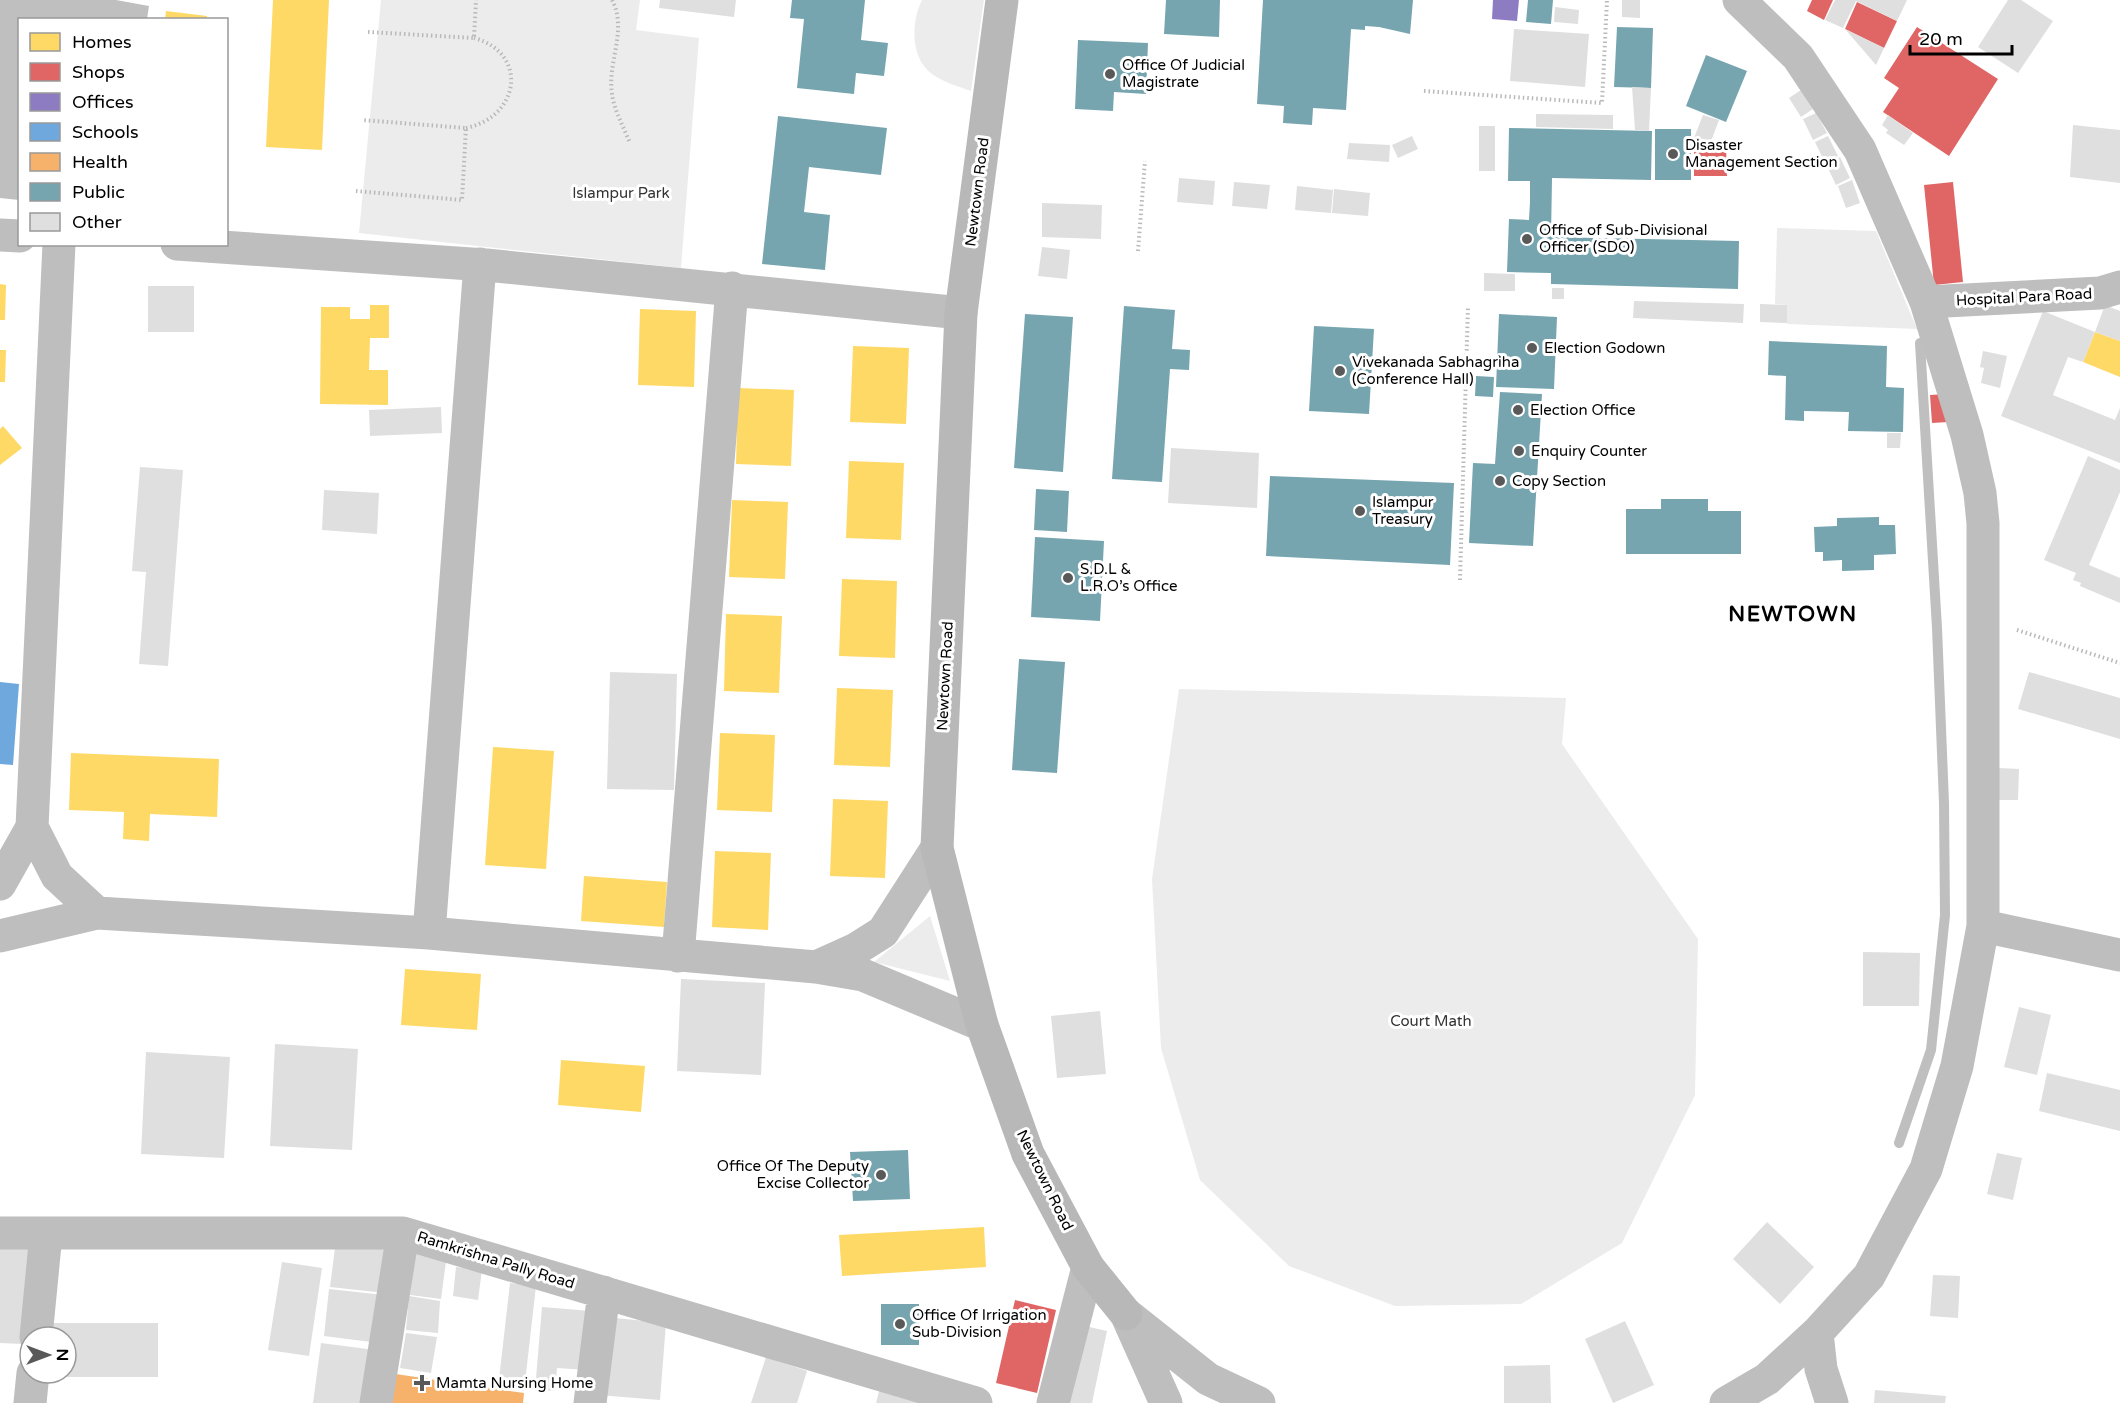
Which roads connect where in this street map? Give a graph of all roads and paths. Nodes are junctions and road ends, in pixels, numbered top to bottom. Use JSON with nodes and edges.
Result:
{"nodes":[{"id":1,"x":476,"y":0,"type":"edge"},
{"id":2,"x":612,"y":0,"type":"edge"},
{"id":3,"x":1002,"y":0,"type":"edge"},
{"id":4,"x":1607,"y":0,"type":"edge"},
{"id":5,"x":1739,"y":0,"type":"edge"},
{"id":6,"x":368,"y":32,"type":"dead end"},
{"id":7,"x":474,"y":38,"type":"junction"},
{"id":8,"x":1424,"y":91,"type":"dead end"},
{"id":9,"x":362,"y":120,"type":"dead end"},
{"id":10,"x":466,"y":128,"type":"junction"},
{"id":11,"x":630,"y":143,"type":"dead end"},
{"id":12,"x":1145,"y":161,"type":"dead end"},
{"id":13,"x":356,"y":192,"type":"dead end"},
{"id":14,"x":0,"y":235,"type":"edge"},
{"id":15,"x":18,"y":236,"type":"edge"},
{"id":16,"x":59,"y":246,"type":"edge"},
{"id":17,"x":207,"y":246,"type":"edge"},
{"id":18,"x":1138,"y":251,"type":"dead end"},
{"id":19,"x":480,"y":264,"type":"junction"},
{"id":20,"x":2120,"y":287,"type":"edge"},
{"id":21,"x":732,"y":288,"type":"junction"},
{"id":22,"x":1926,"y":302,"type":"junction"},
{"id":23,"x":1468,"y":306,"type":"dead end"},
{"id":24,"x":961,"y":313,"type":"junction"},
{"id":25,"x":1460,"y":580,"type":"dead end"},
{"id":26,"x":2014,"y":630,"type":"dead end"},
{"id":27,"x":2120,"y":663,"type":"edge"},
{"id":28,"x":32,"y":827,"type":"junction"},
{"id":29,"x":937,"y":848,"type":"junction"},
{"id":30,"x":0,"y":884,"type":"edge"},
{"id":31,"x":97,"y":913,"type":"junction"},
{"id":32,"x":1983,"y":926,"type":"junction"},
{"id":33,"x":429,"y":933,"type":"junction"},
{"id":34,"x":0,"y":936,"type":"edge"},
{"id":35,"x":2120,"y":955,"type":"edge"},
{"id":36,"x":678,"y":956,"type":"junction"},
{"id":37,"x":816,"y":967,"type":"junction"},
{"id":38,"x":982,"y":1025,"type":"junction"},
{"id":39,"x":0,"y":1233,"type":"edge"},
{"id":40,"x":403,"y":1233,"type":"junction"},
{"id":41,"x":46,"y":1234,"type":"junction"},
{"id":42,"x":1088,"y":1267,"type":"junction"},
{"id":43,"x":604,"y":1292,"type":"junction"},
{"id":44,"x":1126,"y":1314,"type":"junction"},
{"id":45,"x":37,"y":1325,"type":"edge"},
{"id":46,"x":1817,"y":1333,"type":"junction"},
{"id":47,"x":32,"y":1385,"type":"edge"},
{"id":48,"x":30,"y":1403,"type":"edge"},
{"id":49,"x":376,"y":1403,"type":"edge"},
{"id":50,"x":590,"y":1403,"type":"edge"},
{"id":51,"x":976,"y":1403,"type":"edge"},
{"id":52,"x":1053,"y":1403,"type":"edge"},
{"id":53,"x":1166,"y":1403,"type":"edge"},
{"id":54,"x":1259,"y":1403,"type":"edge"},
{"id":55,"x":1726,"y":1403,"type":"edge"},
{"id":56,"x":1832,"y":1403,"type":"edge"}],
"edges":[{"from":1,"to":7,"type":"path"},
{"from":2,"to":11,"type":"path"},
{"from":3,"to":24,"type":"street","name":"Newtown Road"},
{"from":4,"to":8,"type":"path"},
{"from":5,"to":22,"type":"street"},
{"from":6,"to":7,"type":"path"},
{"from":7,"to":10,"type":"path"},
{"from":9,"to":10,"type":"path"},
{"from":10,"to":13,"type":"path"},
{"from":12,"to":18,"type":"path"},
{"from":14,"to":15,"type":"street"},
{"from":16,"to":28,"type":"street"},
{"from":17,"to":19,"type":"street"},
{"from":19,"to":21,"type":"street"},
{"from":19,"to":33,"type":"street"},
{"from":20,"to":22,"type":"street","name":"Hospital Para Road"},
{"from":21,"to":24,"type":"street"},
{"from":21,"to":36,"type":"street"},
{"from":22,"to":32,"type":"street"},
{"from":23,"to":25,"type":"path"},
{"from":24,"to":29,"type":"street","name":"Newtown Road"},
{"from":26,"to":27,"type":"path"},
{"from":28,"to":30,"type":"street"},
{"from":28,"to":31,"type":"street"},
{"from":29,"to":37,"type":"street"},
{"from":29,"to":38,"type":"street","name":"Newtown Road"},
{"from":31,"to":33,"type":"street"},
{"from":31,"to":34,"type":"street"},
{"from":32,"to":35,"type":"street"},
{"from":32,"to":46,"type":"street"},
{"from":33,"to":36,"type":"street"},
{"from":36,"to":37,"type":"street"},
{"from":37,"to":38,"type":"street"},
{"from":38,"to":42,"type":"street","name":"Newtown Road"},
{"from":39,"to":41,"type":"street","name":"Ramkrishna Pally Road"},
{"from":40,"to":41,"type":"street","name":"Ramkrishna Pally Road"},
{"from":40,"to":43,"type":"street","name":"Ramkrishna Pally Road"},
{"from":40,"to":49,"type":"street"},
{"from":41,"to":45,"type":"street"},
{"from":42,"to":44,"type":"street","name":"Newtown Road"},
{"from":42,"to":52,"type":"street"},
{"from":43,"to":50,"type":"street"},
{"from":43,"to":51,"type":"street","name":"Ramkrishna Pally Road"},
{"from":44,"to":53,"type":"street"},
{"from":44,"to":54,"type":"street"},
{"from":46,"to":55,"type":"street"},
{"from":46,"to":56,"type":"street"},
{"from":47,"to":48,"type":"street"}]}
